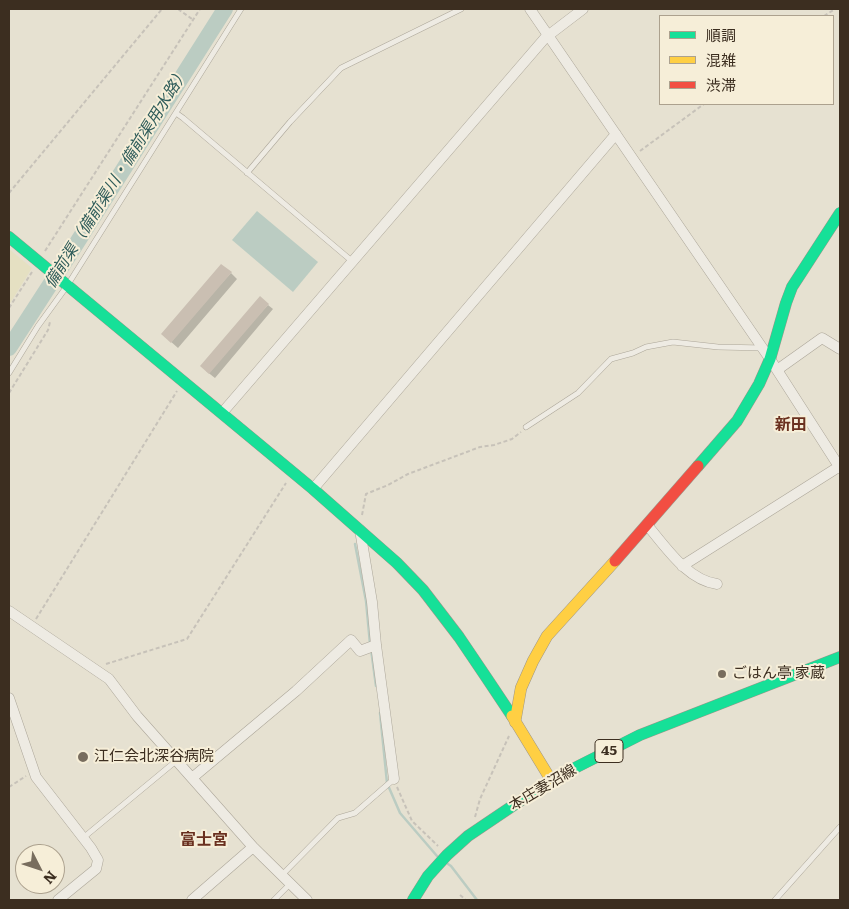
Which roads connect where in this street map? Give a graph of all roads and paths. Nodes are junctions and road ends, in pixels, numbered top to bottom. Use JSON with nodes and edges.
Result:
{"nodes":[{"id":1,"x":162,"y":9,"type":"edge"},
{"id":2,"x":178,"y":9,"type":"edge"},
{"id":3,"x":200,"y":9,"type":"edge"},
{"id":4,"x":241,"y":9,"type":"edge"},
{"id":5,"x":461,"y":9,"type":"edge"},
{"id":6,"x":530,"y":9,"type":"edge"},
{"id":7,"x":583,"y":9,"type":"edge"},
{"id":8,"x":193,"y":20,"type":"junction"},
{"id":9,"x":548,"y":35,"type":"junction"},
{"id":10,"x":703,"y":105,"type":"edge"},
{"id":11,"x":176,"y":113,"type":"junction"},
{"id":12,"x":616,"y":134,"type":"junction"},
{"id":13,"x":632,"y":157,"type":"junction"},
{"id":14,"x":247,"y":173,"type":"junction"},
{"id":15,"x":9,"y":192,"type":"edge"},
{"id":16,"x":840,"y":212,"type":"edge"},
{"id":17,"x":9,"y":237,"type":"edge"},
{"id":18,"x":354,"y":262,"type":"junction"},
{"id":19,"x":42,"y":265,"type":"junction"},
{"id":20,"x":65,"y":285,"type":"junction"},
{"id":21,"x":52,"y":307,"type":"junction"},
{"id":22,"x":9,"y":308,"type":"edge"},
{"id":23,"x":763,"y":348,"type":"junction"},
{"id":24,"x":840,"y":349,"type":"edge"},
{"id":25,"x":770,"y":358,"type":"junction"},
{"id":26,"x":777,"y":370,"type":"junction"},
{"id":27,"x":9,"y":373,"type":"edge"},
{"id":28,"x":183,"y":381,"type":"junction"},
{"id":29,"x":9,"y":393,"type":"edge"},
{"id":30,"x":222,"y":414,"type":"junction"},
{"id":31,"x":526,"y":427,"type":"joint"},
{"id":32,"x":840,"y":467,"type":"edge"},
{"id":33,"x":293,"y":473,"type":"junction"},
{"id":34,"x":313,"y":490,"type":"junction"},
{"id":35,"x":647,"y":524,"type":"junction"},
{"id":36,"x":360,"y":529,"type":"junction"},
{"id":37,"x":682,"y":566,"type":"junction"},
{"id":38,"x":717,"y":584,"type":"dead end"},
{"id":39,"x":9,"y":610,"type":"edge"},
{"id":40,"x":31,"y":626,"type":"junction"},
{"id":41,"x":376,"y":645,"type":"junction"},
{"id":42,"x":840,"y":657,"type":"edge"},
{"id":43,"x":93,"y":668,"type":"junction"},
{"id":44,"x":9,"y":698,"type":"edge"},
{"id":45,"x":516,"y":722,"type":"junction"},
{"id":46,"x":177,"y":761,"type":"junction"},
{"id":47,"x":34,"y":771,"type":"junction"},
{"id":48,"x":192,"y":778,"type":"junction"},
{"id":49,"x":394,"y":779,"type":"junction"},
{"id":50,"x":551,"y":780,"type":"junction"},
{"id":51,"x":9,"y":787,"type":"edge"},
{"id":52,"x":474,"y":817,"type":"dead end"},
{"id":53,"x":840,"y":827,"type":"edge"},
{"id":54,"x":83,"y":838,"type":"junction"},
{"id":55,"x":253,"y":847,"type":"junction"},
{"id":56,"x":447,"y":855,"type":"junction"},
{"id":57,"x":282,"y":875,"type":"junction"},
{"id":58,"x":291,"y":884,"type":"junction"},
{"id":59,"x":460,"y":895,"type":"dead end"},
{"id":60,"x":71,"y":896,"type":"edge"},
{"id":61,"x":58,"y":900,"type":"edge"},
{"id":62,"x":192,"y":900,"type":"edge"},
{"id":63,"x":274,"y":900,"type":"edge"},
{"id":64,"x":307,"y":900,"type":"edge"},
{"id":65,"x":413,"y":900,"type":"edge"},
{"id":66,"x":466,"y":900,"type":"edge"},
{"id":67,"x":775,"y":900,"type":"edge"}],
"edges":[{"from":1,"to":15,"type":"path"},
{"from":2,"to":8,"type":"path"},
{"from":3,"to":8,"type":"path"},
{"from":4,"to":11,"type":"lane"},
{"from":5,"to":14,"type":"lane"},
{"from":6,"to":9,"type":"street"},
{"from":7,"to":9,"type":"street"},
{"from":8,"to":19,"type":"path"},
{"from":9,"to":12,"type":"street"},
{"from":9,"to":18,"type":"street"},
{"from":10,"to":13,"type":"path"},
{"from":11,"to":14,"type":"lane"},
{"from":11,"to":20,"type":"lane"},
{"from":12,"to":13,"type":"street"},
{"from":12,"to":34,"type":"street"},
{"from":13,"to":23,"type":"street"},
{"from":14,"to":18,"type":"lane"},
{"from":16,"to":25,"type":"street"},
{"from":17,"to":19,"type":"street"},
{"from":18,"to":30,"type":"street"},
{"from":19,"to":20,"type":"street"},
{"from":19,"to":22,"type":"path"},
{"from":20,"to":21,"type":"lane"},
{"from":20,"to":28,"type":"street"},
{"from":21,"to":27,"type":"lane"},
{"from":21,"to":29,"type":"path"},
{"from":23,"to":25,"type":"street"},
{"from":23,"to":31,"type":"lane"},
{"from":24,"to":26,"type":"street"},
{"from":25,"to":26,"type":"street"},
{"from":25,"to":35,"type":"street"},
{"from":26,"to":32,"type":"street"},
{"from":28,"to":30,"type":"street"},
{"from":28,"to":40,"type":"path"},
{"from":30,"to":33,"type":"street"},
{"from":31,"to":36,"type":"path"},
{"from":32,"to":37,"type":"street"},
{"from":33,"to":34,"type":"street"},
{"from":33,"to":43,"type":"path"},
{"from":34,"to":36,"type":"street"},
{"from":35,"to":37,"type":"street"},
{"from":35,"to":45,"type":"street"},
{"from":36,"to":41,"type":"street"},
{"from":36,"to":45,"type":"street"},
{"from":37,"to":38,"type":"street"},
{"from":39,"to":40,"type":"street"},
{"from":40,"to":43,"type":"street"},
{"from":41,"to":48,"type":"street"},
{"from":41,"to":49,"type":"street"},
{"from":42,"to":50,"type":"street","name":"本庄妻沼線","number":"45"},
{"from":43,"to":46,"type":"street"},
{"from":44,"to":47,"type":"street"},
{"from":45,"to":50,"type":"street"},
{"from":45,"to":52,"type":"path"},
{"from":46,"to":48,"type":"street"},
{"from":46,"to":54,"type":"lane"},
{"from":47,"to":51,"type":"path"},
{"from":47,"to":54,"type":"street"},
{"from":48,"to":55,"type":"street"},
{"from":49,"to":56,"type":"path"},
{"from":49,"to":57,"type":"lane"},
{"from":50,"to":56,"type":"street","name":"本庄妻沼線","number":"45"},
{"from":53,"to":67,"type":"lane"},
{"from":54,"to":60,"type":"street"},
{"from":55,"to":57,"type":"street"},
{"from":55,"to":62,"type":"street"},
{"from":56,"to":65,"type":"street","name":"本庄妻沼線","number":"45"},
{"from":57,"to":58,"type":"street"},
{"from":58,"to":63,"type":"lane"},
{"from":58,"to":64,"type":"street"},
{"from":59,"to":66,"type":"path"},
{"from":60,"to":61,"type":"street"}]}
